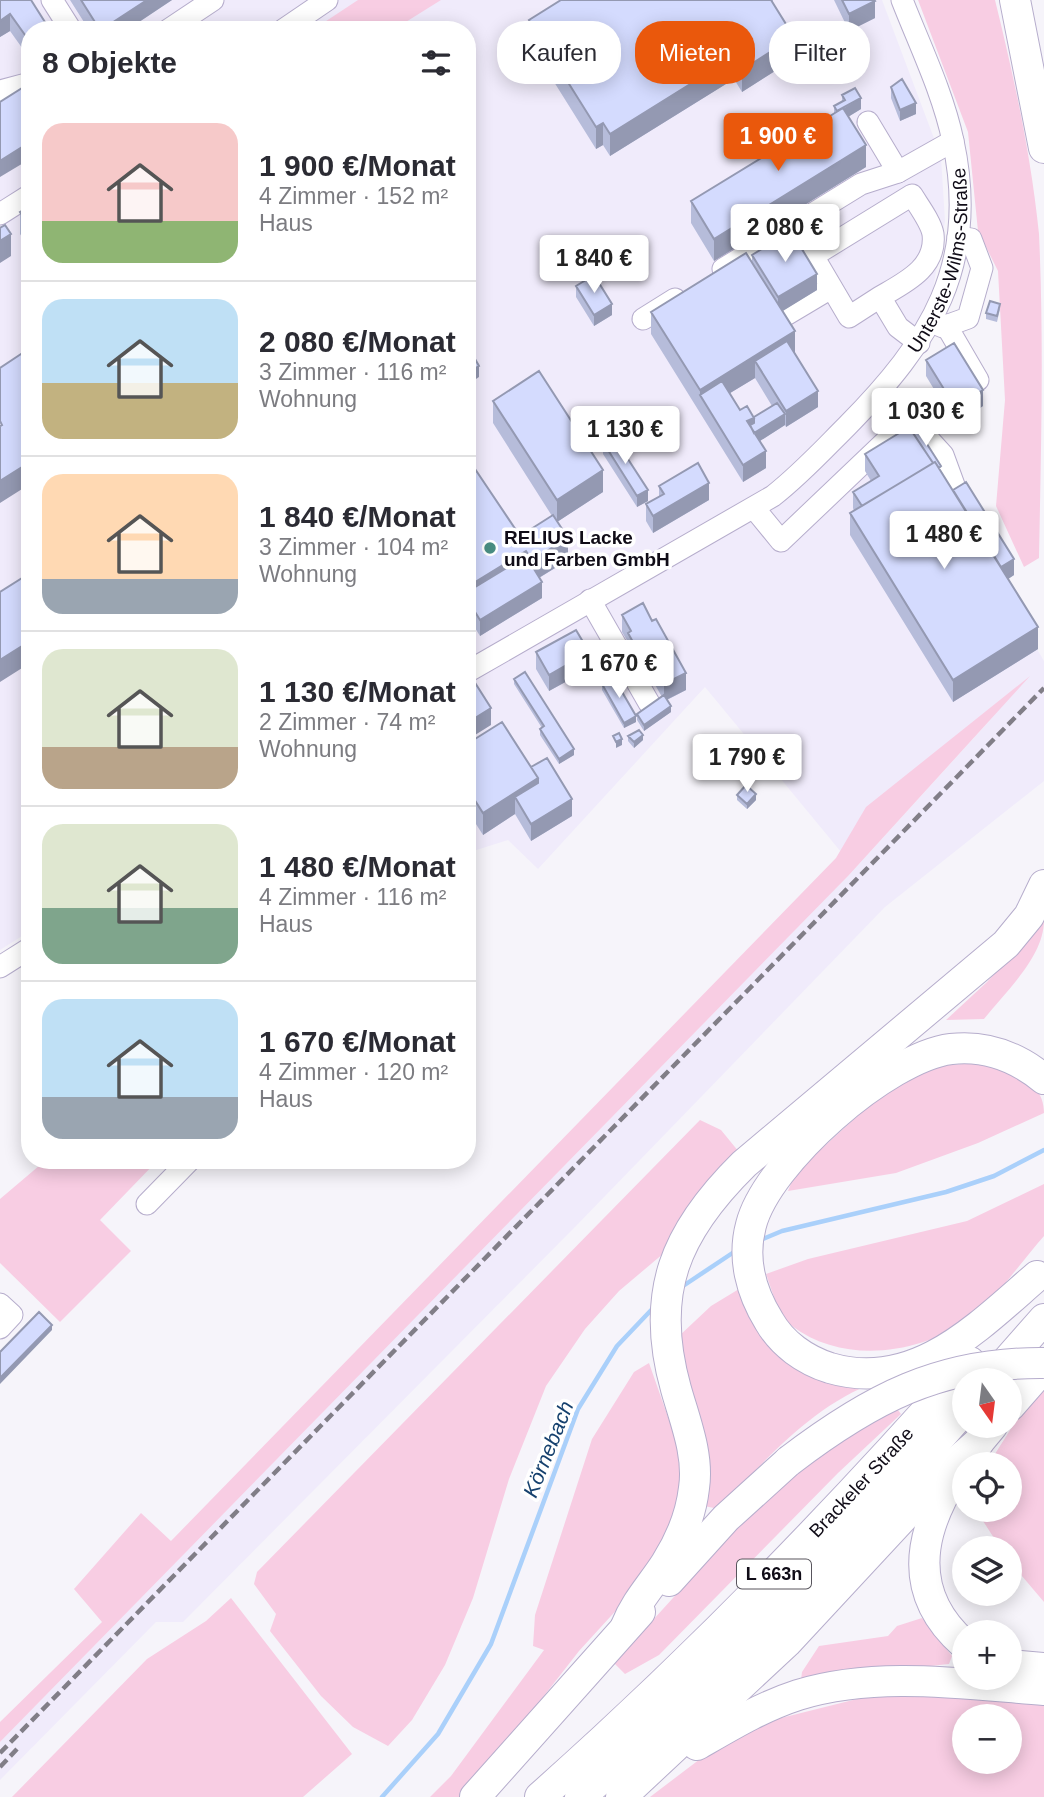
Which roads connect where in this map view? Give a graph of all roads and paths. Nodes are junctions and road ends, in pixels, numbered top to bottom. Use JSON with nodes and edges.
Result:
{"nodes":[{"id":1,"x":52,"y":0,"type":"edge"},
{"id":2,"x":213,"y":0,"type":"edge"},
{"id":3,"x":327,"y":0,"type":"edge"},
{"id":4,"x":902,"y":0,"type":"edge"},
{"id":5,"x":1015,"y":0,"type":"edge"},
{"id":6,"x":65,"y":21,"type":"edge"},
{"id":7,"x":182,"y":21,"type":"edge"},
{"id":8,"x":296,"y":21,"type":"edge"},
{"id":9,"x":21,"y":85,"type":"edge"},
{"id":10,"x":0,"y":91,"type":"edge"},
{"id":11,"x":868,"y":122,"type":"dead end"},
{"id":12,"x":953,"y":141,"type":"junction"},
{"id":13,"x":1044,"y":148,"type":"edge"},
{"id":14,"x":898,"y":172,"type":"junction"},
{"id":15,"x":21,"y":201,"type":"edge"},
{"id":16,"x":0,"y":214,"type":"edge"},
{"id":17,"x":958,"y":237,"type":"junction"},
{"id":18,"x":831,"y":288,"type":"junction"},
{"id":19,"x":880,"y":298,"type":"junction"},
{"id":20,"x":643,"y":318,"type":"dead end"},
{"id":21,"x":779,"y":319,"type":"edge"},
{"id":22,"x":939,"y":324,"type":"junction"},
{"id":23,"x":919,"y":343,"type":"junction"},
{"id":24,"x":978,"y":380,"type":"edge"},
{"id":25,"x":883,"y":389,"type":"junction"},
{"id":26,"x":910,"y":418,"type":"junction"},
{"id":27,"x":958,"y":496,"type":"edge"},
{"id":28,"x":739,"y":509,"type":"junction"},
{"id":29,"x":590,"y":600,"type":"junction"},
{"id":30,"x":476,"y":665,"type":"edge"},
{"id":31,"x":649,"y":703,"type":"edge"},
{"id":32,"x":1044,"y":885,"type":"edge"},
{"id":33,"x":21,"y":954,"type":"edge"},
{"id":34,"x":0,"y":967,"type":"edge"},
{"id":35,"x":1044,"y":1079,"type":"edge"},
{"id":36,"x":785,"y":1145,"type":"junction"},
{"id":37,"x":181,"y":1169,"type":"edge"},
{"id":38,"x":147,"y":1204,"type":"dead end"},
{"id":39,"x":1041,"y":1272,"type":"edge"},
{"id":40,"x":0,"y":1304,"type":"edge"},
{"id":41,"x":1044,"y":1319,"type":"edge"},
{"id":42,"x":0,"y":1328,"type":"edge"},
{"id":43,"x":1044,"y":1365,"type":"edge"},
{"id":44,"x":1001,"y":1368,"type":"edge"},
{"id":45,"x":1022,"y":1392,"type":"edge"},
{"id":46,"x":952,"y":1423,"type":"edge"},
{"id":47,"x":982,"y":1438,"type":"edge"},
{"id":48,"x":983,"y":1438,"type":"edge"},
{"id":49,"x":626,"y":1626,"type":"junction"},
{"id":50,"x":952,"y":1629,"type":"edge"},
{"id":51,"x":1022,"y":1666,"type":"edge"},
{"id":52,"x":1044,"y":1668,"type":"edge"},
{"id":53,"x":1044,"y":1690,"type":"edge"},
{"id":54,"x":631,"y":1787,"type":"edge"},
{"id":55,"x":475,"y":1797,"type":"edge"},
{"id":56,"x":540,"y":1797,"type":"edge"},
{"id":57,"x":580,"y":1797,"type":"edge"}],
"edges":[{"from":1,"to":6,"type":"street"},
{"from":2,"to":7,"type":"street"},
{"from":3,"to":8,"type":"street"},
{"from":4,"to":12,"type":"street","name":"Unterste-Wilms-Straße"},
{"from":5,"to":13,"type":"highway"},
{"from":9,"to":10,"type":"street"},
{"from":11,"to":14,"type":"street"},
{"from":12,"to":14,"type":"street"},
{"from":12,"to":17,"type":"street","name":"Unterste-Wilms-Straße"},
{"from":14,"to":20,"type":"street"},
{"from":15,"to":16,"type":"street"},
{"from":17,"to":22,"type":"street","name":"Unterste-Wilms-Straße"},
{"from":17,"to":22,"type":"street"},
{"from":18,"to":19,"type":"street"},
{"from":18,"to":19,"type":"street"},
{"from":18,"to":21,"type":"street"},
{"from":19,"to":23,"type":"street"},
{"from":22,"to":23,"type":"street","name":"Unterste-Wilms-Straße"},
{"from":22,"to":24,"type":"street"},
{"from":23,"to":25,"type":"street","name":"Unterste-Wilms-Straße"},
{"from":25,"to":26,"type":"street"},
{"from":25,"to":28,"type":"street","name":"Unterste-Wilms-Straße"},
{"from":26,"to":27,"type":"street"},
{"from":26,"to":28,"type":"street"},
{"from":28,"to":29,"type":"street","name":"Unterste-Wilms-Straße"},
{"from":29,"to":30,"type":"street","name":"Unterste-Wilms-Straße"},
{"from":29,"to":31,"type":"street"},
{"from":32,"to":36,"type":"highway"},
{"from":33,"to":34,"type":"street"},
{"from":35,"to":36,"type":"highway"},
{"from":36,"to":39,"type":"highway"},
{"from":36,"to":49,"type":"highway"},
{"from":37,"to":38,"type":"street"},
{"from":39,"to":56,"type":"highway","name":"Brackeler Straße","number":"L 663n"},
{"from":40,"to":42,"type":"street"},
{"from":41,"to":44,"type":"highway"},
{"from":43,"to":45,"type":"highway"},
{"from":43,"to":49,"type":"highway","bridge":true},
{"from":46,"to":57,"type":"highway","name":"Brackeler Straße","number":"L 663n"},
{"from":47,"to":54,"type":"highway"},
{"from":48,"to":50,"type":"highway"},
{"from":49,"to":55,"type":"highway"},
{"from":51,"to":52,"type":"highway"},
{"from":53,"to":54,"type":"highway"}]}
